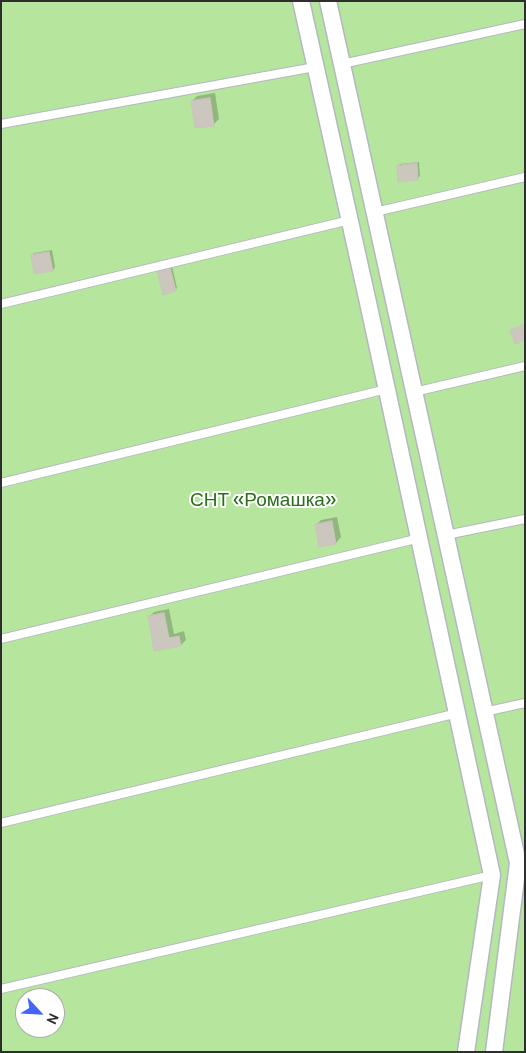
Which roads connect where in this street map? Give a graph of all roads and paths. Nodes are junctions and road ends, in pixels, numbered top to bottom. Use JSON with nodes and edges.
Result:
{"nodes":[{"id":1,"x":301,"y":1,"type":"edge"},
{"id":2,"x":328,"y":1,"type":"edge"},
{"id":3,"x":525,"y":24,"type":"edge"},
{"id":4,"x":342,"y":64,"type":"junction"},
{"id":5,"x":315,"y":67,"type":"junction"},
{"id":6,"x":1,"y":124,"type":"edge"},
{"id":7,"x":525,"y":177,"type":"edge"},
{"id":8,"x":375,"y":212,"type":"junction"},
{"id":9,"x":350,"y":220,"type":"junction"},
{"id":10,"x":1,"y":304,"type":"edge"},
{"id":11,"x":525,"y":366,"type":"edge"},
{"id":12,"x":388,"y":390,"type":"junction"},
{"id":13,"x":414,"y":392,"type":"junction"},
{"id":14,"x":1,"y":483,"type":"edge"},
{"id":15,"x":525,"y":519,"type":"edge"},
{"id":16,"x":446,"y":535,"type":"junction"},
{"id":17,"x":420,"y":538,"type":"junction"},
{"id":18,"x":1,"y":639,"type":"edge"},
{"id":19,"x":525,"y":703,"type":"edge"},
{"id":20,"x":484,"y":712,"type":"junction"},
{"id":21,"x":458,"y":713,"type":"junction"},
{"id":22,"x":1,"y":823,"type":"edge"},
{"id":23,"x":521,"y":862,"type":"edge"},
{"id":24,"x":492,"y":875,"type":"junction"},
{"id":25,"x":1,"y":989,"type":"edge"},
{"id":26,"x":466,"y":1052,"type":"edge"},
{"id":27,"x":494,"y":1052,"type":"edge"}],
"edges":[{"from":1,"to":5,"type":"street"},
{"from":2,"to":4,"type":"street"},
{"from":3,"to":4,"type":"lane"},
{"from":4,"to":8,"type":"street"},
{"from":5,"to":6,"type":"lane"},
{"from":5,"to":9,"type":"street"},
{"from":7,"to":8,"type":"lane"},
{"from":8,"to":13,"type":"street"},
{"from":9,"to":10,"type":"lane"},
{"from":9,"to":12,"type":"street"},
{"from":11,"to":13,"type":"lane"},
{"from":12,"to":14,"type":"lane"},
{"from":12,"to":17,"type":"street"},
{"from":13,"to":16,"type":"street"},
{"from":15,"to":16,"type":"lane"},
{"from":16,"to":20,"type":"street"},
{"from":17,"to":18,"type":"lane"},
{"from":17,"to":21,"type":"street"},
{"from":19,"to":20,"type":"lane"},
{"from":20,"to":23,"type":"street"},
{"from":21,"to":22,"type":"lane"},
{"from":21,"to":24,"type":"street"},
{"from":23,"to":27,"type":"street"},
{"from":24,"to":25,"type":"lane"},
{"from":24,"to":26,"type":"street"}]}
